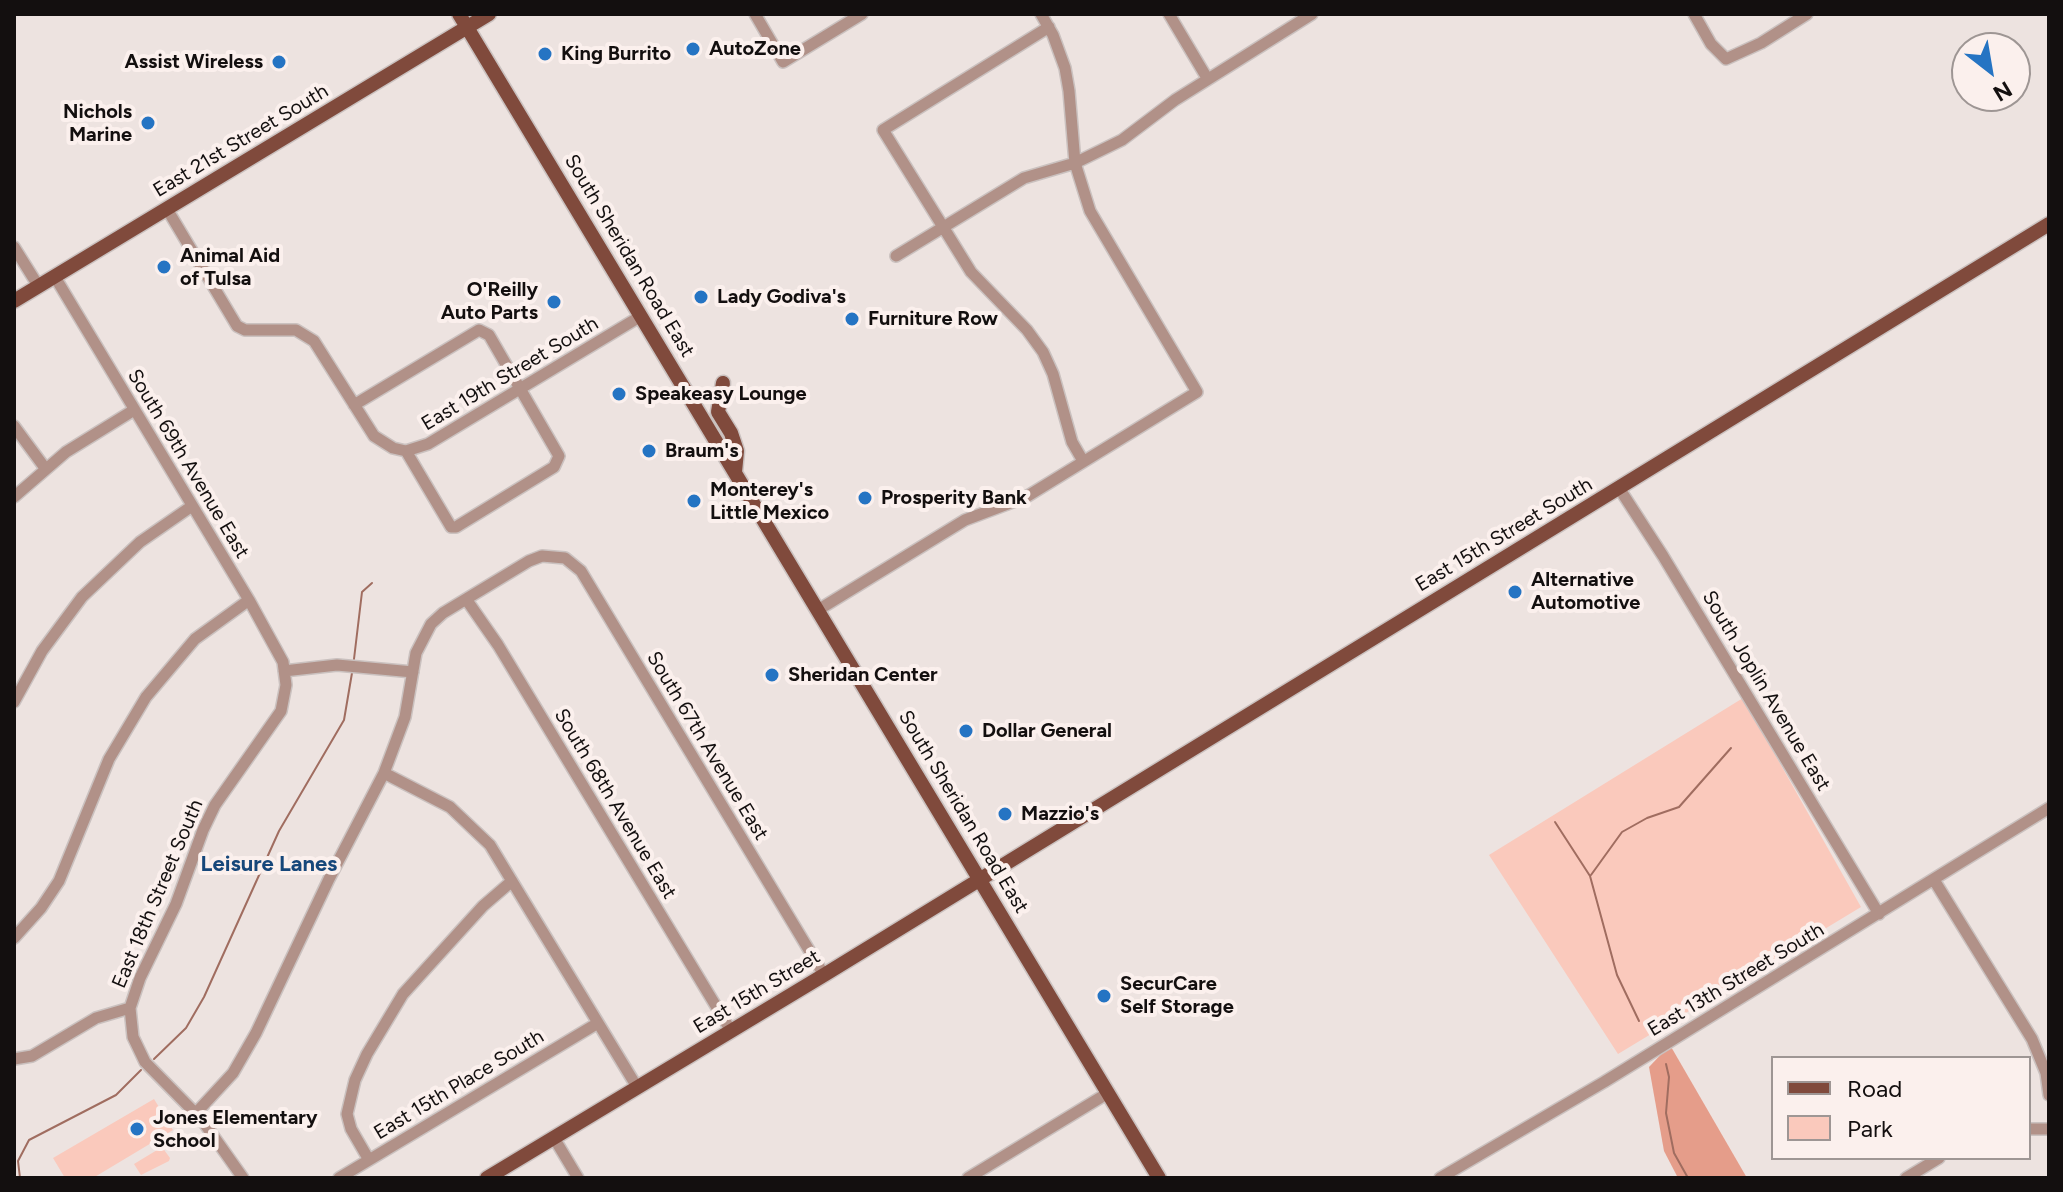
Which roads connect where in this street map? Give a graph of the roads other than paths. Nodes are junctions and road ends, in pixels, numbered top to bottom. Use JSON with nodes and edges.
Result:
{"nodes":[{"id":1,"x":459,"y":14,"type":"edge"},
{"id":2,"x":489,"y":14,"type":"edge"},
{"id":3,"x":755,"y":14,"type":"edge"},
{"id":4,"x":862,"y":14,"type":"edge"},
{"id":5,"x":1041,"y":14,"type":"edge"},
{"id":6,"x":1169,"y":14,"type":"edge"},
{"id":7,"x":1312,"y":14,"type":"edge"},
{"id":8,"x":1694,"y":14,"type":"edge"},
{"id":9,"x":1807,"y":14,"type":"edge"},
{"id":10,"x":1298,"y":18,"type":"edge"},
{"id":11,"x":468,"y":27,"type":"junction"},
{"id":12,"x":1049,"y":27,"type":"junction"},
{"id":13,"x":1207,"y":78,"type":"junction"},
{"id":14,"x":1075,"y":163,"type":"junction"},
{"id":15,"x":167,"y":209,"type":"junction"},
{"id":16,"x":942,"y":227,"type":"junction"},
{"id":17,"x":2047,"y":231,"type":"edge"},
{"id":18,"x":14,"y":247,"type":"edge"},
{"id":19,"x":896,"y":256,"type":"dead end"},
{"id":20,"x":55,"y":277,"type":"junction"},
{"id":21,"x":39,"y":287,"type":"junction"},
{"id":22,"x":14,"y":301,"type":"edge"},
{"id":23,"x":641,"y":316,"type":"junction"},
{"id":24,"x":723,"y":383,"type":"dead end"},
{"id":25,"x":520,"y":388,"type":"junction"},
{"id":26,"x":354,"y":405,"type":"junction"},
{"id":27,"x":134,"y":410,"type":"junction"},
{"id":28,"x":14,"y":426,"type":"edge"},
{"id":29,"x":406,"y":451,"type":"junction"},
{"id":30,"x":1083,"y":461,"type":"junction"},
{"id":31,"x":45,"y":468,"type":"junction"},
{"id":32,"x":735,"y":472,"type":"junction"},
{"id":33,"x":1619,"y":488,"type":"junction"},
{"id":34,"x":14,"y":497,"type":"edge"},
{"id":35,"x":192,"y":506,"type":"junction"},
{"id":36,"x":466,"y":599,"type":"junction"},
{"id":37,"x":249,"y":600,"type":"junction"},
{"id":38,"x":818,"y":610,"type":"junction"},
{"id":39,"x":284,"y":671,"type":"junction"},
{"id":40,"x":413,"y":672,"type":"junction"},
{"id":41,"x":14,"y":702,"type":"edge"},
{"id":42,"x":384,"y":773,"type":"junction"},
{"id":43,"x":2049,"y":808,"type":"edge"},
{"id":44,"x":979,"y":878,"type":"junction"},
{"id":45,"x":1934,"y":880,"type":"junction"},
{"id":46,"x":512,"y":881,"type":"junction"},
{"id":47,"x":1879,"y":914,"type":"junction"},
{"id":48,"x":14,"y":938,"type":"edge"},
{"id":49,"x":824,"y":975,"type":"junction"},
{"id":50,"x":130,"y":1008,"type":"junction"},
{"id":51,"x":598,"y":1023,"type":"junction"},
{"id":52,"x":731,"y":1031,"type":"junction"},
{"id":53,"x":14,"y":1059,"type":"edge"},
{"id":54,"x":637,"y":1087,"type":"junction"},
{"id":55,"x":1108,"y":1093,"type":"junction"},
{"id":56,"x":2049,"y":1095,"type":"edge"},
{"id":57,"x":196,"y":1113,"type":"junction"},
{"id":58,"x":554,"y":1138,"type":"junction"},
{"id":59,"x":369,"y":1160,"type":"junction"},
{"id":60,"x":1936,"y":1160,"type":"edge"},
{"id":61,"x":1459,"y":1166,"type":"junction"},
{"id":62,"x":243,"y":1178,"type":"edge"},
{"id":63,"x":339,"y":1178,"type":"edge"},
{"id":64,"x":487,"y":1178,"type":"edge"},
{"id":65,"x":578,"y":1178,"type":"edge"},
{"id":66,"x":968,"y":1178,"type":"edge"},
{"id":67,"x":1159,"y":1178,"type":"edge"},
{"id":68,"x":1440,"y":1178,"type":"edge"},
{"id":69,"x":1467,"y":1178,"type":"edge"},
{"id":70,"x":1906,"y":1178,"type":"edge"}],
"edges":[{"from":1,"to":11,"type":"main road","name":"South Sheridan Road East"},
{"from":2,"to":11,"type":"main road","name":"East 21st Street South"},
{"from":3,"to":4,"type":"street"},
{"from":5,"to":12,"type":"street"},
{"from":6,"to":13,"type":"street"},
{"from":7,"to":10,"type":"street"},
{"from":8,"to":9,"type":"street"},
{"from":10,"to":13,"type":"street"},
{"from":11,"to":15,"type":"main road","name":"East 21st Street South"},
{"from":11,"to":23,"type":"main road","name":"South Sheridan Road East"},
{"from":12,"to":14,"type":"street"},
{"from":12,"to":16,"type":"street"},
{"from":13,"to":14,"type":"street"},
{"from":14,"to":16,"type":"street"},
{"from":14,"to":30,"type":"street"},
{"from":15,"to":20,"type":"main road","name":"East 21st Street South"},
{"from":15,"to":26,"type":"street"},
{"from":16,"to":19,"type":"street"},
{"from":16,"to":30,"type":"street"},
{"from":17,"to":33,"type":"main road","name":"East 15th Street South"},
{"from":18,"to":21,"type":"street"},
{"from":20,"to":21,"type":"main road","name":"East 21st Street South"},
{"from":20,"to":27,"type":"street","name":"South 69th Avenue East"},
{"from":21,"to":22,"type":"main road","name":"East 21st Street South"},
{"from":23,"to":25,"type":"street","name":"East 19th Street South"},
{"from":23,"to":32,"type":"main road","name":"South Sheridan Road East"},
{"from":24,"to":32,"type":"main road"},
{"from":25,"to":26,"type":"street"},
{"from":25,"to":29,"type":"street","name":"East 19th Street South"},
{"from":25,"to":29,"type":"street"},
{"from":26,"to":29,"type":"street","name":"East 19th Street South"},
{"from":27,"to":31,"type":"street"},
{"from":27,"to":35,"type":"street","name":"South 69th Avenue East"},
{"from":28,"to":31,"type":"street"},
{"from":30,"to":38,"type":"street"},
{"from":31,"to":34,"type":"street"},
{"from":32,"to":38,"type":"main road","name":"South Sheridan Road East"},
{"from":33,"to":44,"type":"main road","name":"East 15th Street South"},
{"from":33,"to":47,"type":"street","name":"South Joplin Avenue East"},
{"from":35,"to":37,"type":"street","name":"South 69th Avenue East"},
{"from":35,"to":41,"type":"street"},
{"from":36,"to":40,"type":"street"},
{"from":36,"to":49,"type":"street","name":"South 67th Avenue East"},
{"from":36,"to":52,"type":"street","name":"South 68th Avenue East"},
{"from":37,"to":39,"type":"street","name":"South 69th Avenue East"},
{"from":37,"to":48,"type":"street"},
{"from":38,"to":44,"type":"main road","name":"South Sheridan Road East"},
{"from":39,"to":40,"type":"street"},
{"from":39,"to":50,"type":"street","name":"East 18th Street South"},
{"from":40,"to":42,"type":"street"},
{"from":42,"to":46,"type":"street"},
{"from":42,"to":57,"type":"street"},
{"from":43,"to":45,"type":"street","name":"East 13th Street South"},
{"from":44,"to":49,"type":"main road","name":"East 15th Street"},
{"from":44,"to":55,"type":"main road","name":"South Sheridan Road East"},
{"from":45,"to":47,"type":"street","name":"East 13th Street South"},
{"from":45,"to":56,"type":"street"},
{"from":46,"to":51,"type":"street"},
{"from":46,"to":59,"type":"street"},
{"from":47,"to":61,"type":"street","name":"East 13th Street South"},
{"from":49,"to":52,"type":"main road","name":"East 15th Street"},
{"from":50,"to":53,"type":"street"},
{"from":50,"to":57,"type":"street"},
{"from":51,"to":54,"type":"street"},
{"from":51,"to":59,"type":"street","name":"East 15th Place South"},
{"from":52,"to":54,"type":"main road","name":"East 15th Street"},
{"from":54,"to":58,"type":"main road","name":"East 15th Street"},
{"from":55,"to":66,"type":"street"},
{"from":55,"to":67,"type":"main road","name":"South Sheridan Road East"},
{"from":57,"to":62,"type":"street"},
{"from":58,"to":64,"type":"main road"},
{"from":58,"to":65,"type":"street"},
{"from":59,"to":63,"type":"street","name":"East 15th Place South"},
{"from":60,"to":70,"type":"street"},
{"from":61,"to":68,"type":"street","name":"East 13th Street South"},
{"from":61,"to":69,"type":"street"}]}
